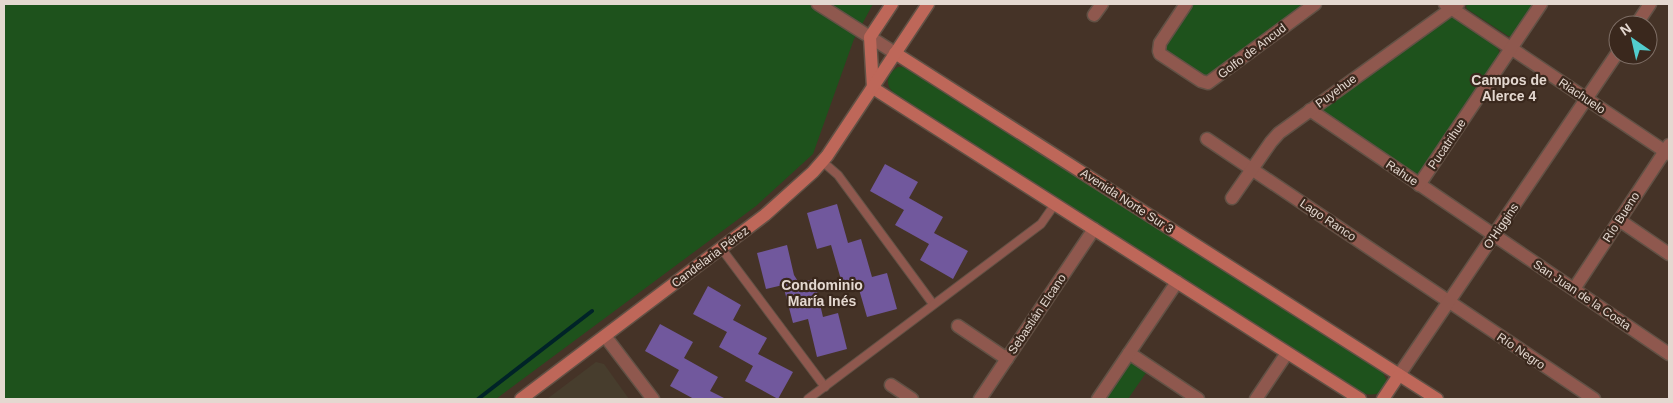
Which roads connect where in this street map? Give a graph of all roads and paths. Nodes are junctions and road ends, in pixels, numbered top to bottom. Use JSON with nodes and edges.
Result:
{"nodes":[{"id":1,"x":818,"y":4,"type":"edge"},
{"id":2,"x":892,"y":4,"type":"edge"},
{"id":3,"x":928,"y":4,"type":"edge"},
{"id":4,"x":1186,"y":4,"type":"edge"},
{"id":5,"x":1315,"y":4,"type":"edge"},
{"id":6,"x":1541,"y":4,"type":"edge"},
{"id":7,"x":1650,"y":4,"type":"edge"},
{"id":8,"x":1451,"y":5,"type":"edge"},
{"id":9,"x":1643,"y":15,"type":"edge"},
{"id":10,"x":870,"y":37,"type":"junction"},
{"id":11,"x":1511,"y":48,"type":"junction"},
{"id":12,"x":895,"y":53,"type":"junction"},
{"id":13,"x":1609,"y":65,"type":"edge"},
{"id":14,"x":873,"y":88,"type":"junction"},
{"id":15,"x":1586,"y":99,"type":"junction"},
{"id":16,"x":1310,"y":110,"type":"junction"},
{"id":17,"x":1207,"y":139,"type":"dead end"},
{"id":18,"x":1668,"y":150,"type":"edge"},
{"id":19,"x":823,"y":162,"type":"junction"},
{"id":20,"x":1252,"y":169,"type":"junction"},
{"id":21,"x":1420,"y":185,"type":"junction"},
{"id":22,"x":1232,"y":198,"type":"dead end"},
{"id":23,"x":1055,"y":204,"type":"junction"},
{"id":24,"x":1619,"y":220,"type":"junction"},
{"id":25,"x":1094,"y":229,"type":"junction"},
{"id":26,"x":1494,"y":236,"type":"junction"},
{"id":27,"x":721,"y":248,"type":"junction"},
{"id":28,"x":1669,"y":254,"type":"edge"},
{"id":29,"x":1177,"y":282,"type":"junction"},
{"id":30,"x":1574,"y":289,"type":"junction"},
{"id":31,"x":1449,"y":302,"type":"junction"},
{"id":32,"x":933,"y":304,"type":"junction"},
{"id":33,"x":958,"y":326,"type":"dead end"},
{"id":34,"x":605,"y":336,"type":"junction"},
{"id":35,"x":1129,"y":353,"type":"junction"},
{"id":36,"x":1287,"y":353,"type":"junction"},
{"id":37,"x":1669,"y":354,"type":"edge"},
{"id":38,"x":1007,"y":358,"type":"junction"},
{"id":39,"x":1400,"y":375,"type":"junction"},
{"id":40,"x":891,"y":385,"type":"dead end"},
{"id":41,"x":825,"y":386,"type":"junction"},
{"id":42,"x":521,"y":399,"type":"edge"},
{"id":43,"x":653,"y":399,"type":"edge"},
{"id":44,"x":808,"y":399,"type":"edge"},
{"id":45,"x":912,"y":399,"type":"edge"},
{"id":46,"x":980,"y":399,"type":"edge"},
{"id":47,"x":1098,"y":399,"type":"edge"},
{"id":48,"x":1198,"y":399,"type":"edge"},
{"id":49,"x":1256,"y":399,"type":"edge"},
{"id":50,"x":1360,"y":399,"type":"edge"},
{"id":51,"x":1384,"y":399,"type":"edge"},
{"id":52,"x":1437,"y":399,"type":"edge"},
{"id":53,"x":1594,"y":399,"type":"edge"}],
"edges":[{"from":1,"to":10,"type":"street","name":"Avenida Norte Sur 3"},
{"from":2,"to":10,"type":"street"},
{"from":3,"to":12,"type":"street","name":"Candelaria Pérez"},
{"from":4,"to":5,"type":"street","name":"Golfo de Ancud"},
{"from":6,"to":11,"type":"street","name":"Pucatrihue"},
{"from":7,"to":9,"type":"street"},
{"from":8,"to":11,"type":"street","name":"Riachuelo"},
{"from":8,"to":16,"type":"street","name":"Puyehue"},
{"from":10,"to":12,"type":"street","name":"Avenida Norte Sur 3"},
{"from":10,"to":14,"type":"street"},
{"from":11,"to":15,"type":"street","name":"Riachuelo"},
{"from":11,"to":21,"type":"street","name":"Pucatrihue"},
{"from":12,"to":14,"type":"street","name":"Candelaria Pérez"},
{"from":12,"to":39,"type":"street","name":"Avenida Norte Sur 3"},
{"from":13,"to":15,"type":"street","name":"O'Higgins"},
{"from":14,"to":19,"type":"street","name":"Candelaria Pérez"},
{"from":14,"to":23,"type":"street"},
{"from":15,"to":18,"type":"street","name":"Riachuelo"},
{"from":15,"to":26,"type":"street","name":"O'Higgins"},
{"from":16,"to":20,"type":"street","name":"Puyehue"},
{"from":16,"to":21,"type":"street","name":"Rahue"},
{"from":17,"to":20,"type":"street","name":"Lago Ranco"},
{"from":18,"to":24,"type":"street","name":"Río Bueno"},
{"from":19,"to":27,"type":"street","name":"Candelaria Pérez"},
{"from":19,"to":32,"type":"lane"},
{"from":20,"to":22,"type":"street","name":"Puyehue"},
{"from":20,"to":31,"type":"street","name":"Lago Ranco"},
{"from":21,"to":26,"type":"street","name":"Rahue"},
{"from":23,"to":25,"type":"street"},
{"from":23,"to":32,"type":"lane"},
{"from":24,"to":28,"type":"street"},
{"from":24,"to":30,"type":"street","name":"Río Bueno"},
{"from":25,"to":29,"type":"street"},
{"from":25,"to":38,"type":"street","name":"Sebastián Elcano"},
{"from":26,"to":30,"type":"street","name":"San Juan de la Costa"},
{"from":26,"to":31,"type":"street","name":"O'Higgins"},
{"from":27,"to":34,"type":"street","name":"Candelaria Pérez"},
{"from":27,"to":41,"type":"lane"},
{"from":29,"to":35,"type":"street"},
{"from":29,"to":36,"type":"street"},
{"from":30,"to":37,"type":"street","name":"San Juan de la Costa"},
{"from":31,"to":39,"type":"street","name":"O'Higgins"},
{"from":31,"to":53,"type":"street","name":"Río Negro"},
{"from":32,"to":41,"type":"lane"},
{"from":33,"to":38,"type":"street"},
{"from":34,"to":42,"type":"street","name":"Candelaria Pérez"},
{"from":34,"to":43,"type":"street"},
{"from":35,"to":47,"type":"street"},
{"from":35,"to":48,"type":"street"},
{"from":36,"to":49,"type":"street"},
{"from":36,"to":50,"type":"street"},
{"from":38,"to":46,"type":"street","name":"Sebastián Elcano"},
{"from":39,"to":51,"type":"street","name":"O'Higgins"},
{"from":39,"to":52,"type":"street","name":"Avenida Norte Sur 3"},
{"from":40,"to":45,"type":"street"},
{"from":41,"to":44,"type":"lane"}]}
